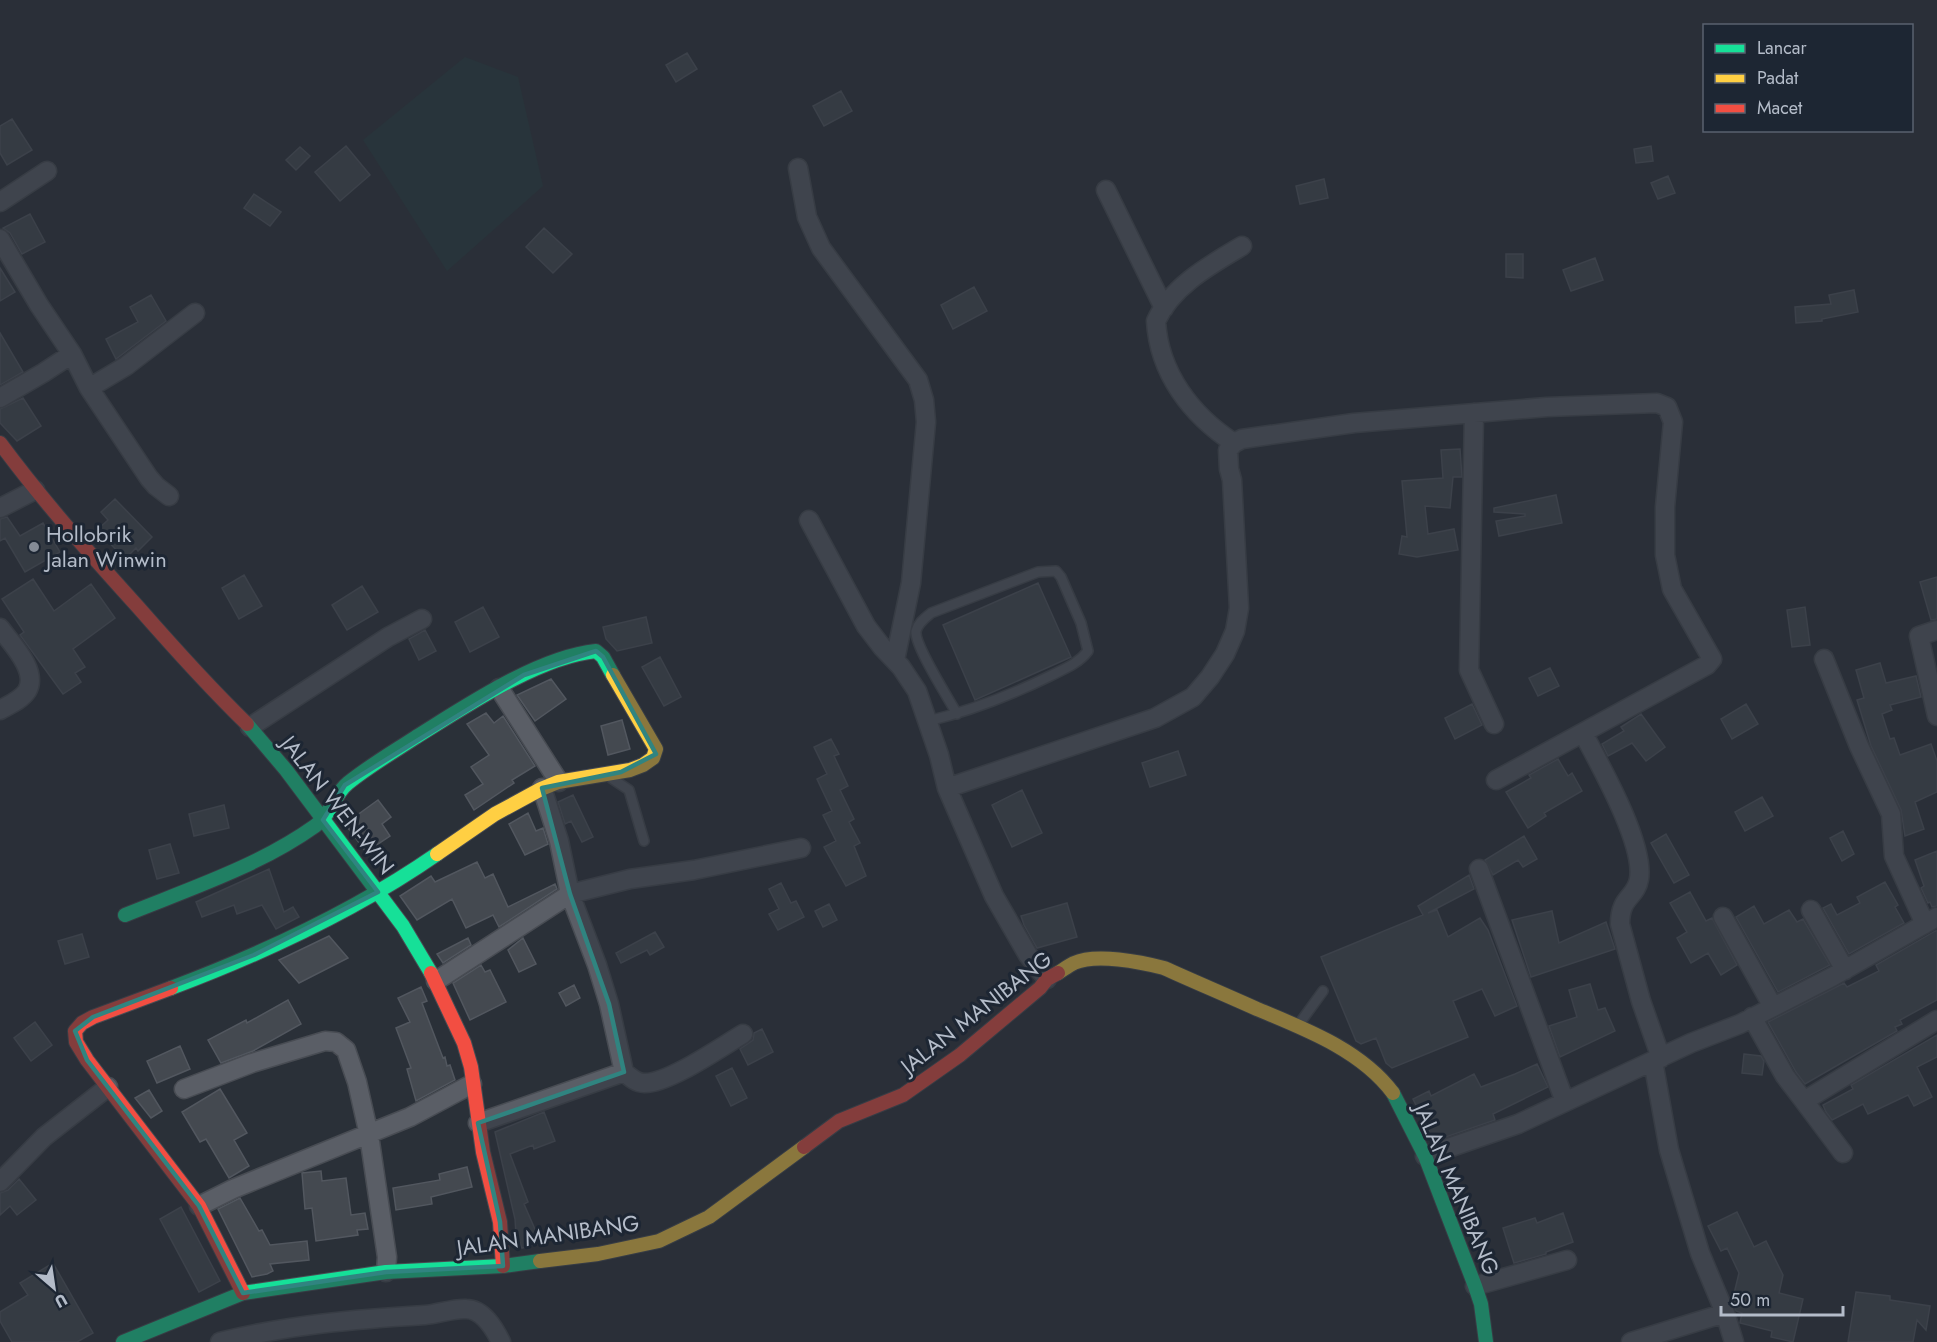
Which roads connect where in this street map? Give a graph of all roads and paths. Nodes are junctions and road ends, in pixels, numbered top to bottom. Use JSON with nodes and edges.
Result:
{"nodes":[{"id":1,"x":798,"y":168,"type":"dead end"},
{"id":2,"x":47,"y":171,"type":"dead end"},
{"id":3,"x":1106,"y":190,"type":"dead end"},
{"id":4,"x":0,"y":201,"type":"edge"},
{"id":5,"x":0,"y":239,"type":"edge"},
{"id":6,"x":1242,"y":246,"type":"dead end"},
{"id":7,"x":1164,"y":308,"type":"junction"},
{"id":8,"x":195,"y":313,"type":"dead end"},
{"id":9,"x":72,"y":354,"type":"junction"},
{"id":10,"x":89,"y":388,"type":"junction"},
{"id":11,"x":0,"y":398,"type":"edge"},
{"id":12,"x":1474,"y":413,"type":"junction"},
{"id":13,"x":1234,"y":442,"type":"junction"},
{"id":14,"x":0,"y":443,"type":"edge"},
{"id":15,"x":34,"y":490,"type":"junction"},
{"id":16,"x":170,"y":496,"type":"dead end"},
{"id":17,"x":0,"y":507,"type":"edge"},
{"id":18,"x":809,"y":520,"type":"dead end"},
{"id":19,"x":422,"y":619,"type":"dead end"},
{"id":20,"x":0,"y":628,"type":"edge"},
{"id":21,"x":1937,"y":630,"type":"edge"},
{"id":22,"x":1824,"y":658,"type":"dead end"},
{"id":23,"x":895,"y":660,"type":"junction"},
{"id":24,"x":499,"y":688,"type":"junction"},
{"id":25,"x":0,"y":710,"type":"edge"},
{"id":26,"x":957,"y":714,"type":"junction"},
{"id":27,"x":1937,"y":716,"type":"edge"},
{"id":28,"x":928,"y":721,"type":"junction"},
{"id":29,"x":1494,"y":724,"type":"dead end"},
{"id":30,"x":250,"y":727,"type":"junction"},
{"id":31,"x":1583,"y":733,"type":"junction"},
{"id":32,"x":606,"y":775,"type":"junction"},
{"id":33,"x":1496,"y":780,"type":"dead end"},
{"id":34,"x":550,"y":785,"type":"junction"},
{"id":35,"x":947,"y":788,"type":"junction"},
{"id":36,"x":322,"y":820,"type":"junction"},
{"id":37,"x":644,"y":841,"type":"dead end"},
{"id":38,"x":801,"y":848,"type":"dead end"},
{"id":39,"x":1479,"y":869,"type":"dead end"},
{"id":40,"x":378,"y":892,"type":"junction"},
{"id":41,"x":570,"y":894,"type":"junction"},
{"id":42,"x":1811,"y":910,"type":"dead end"},
{"id":43,"x":125,"y":915,"type":"dead end"},
{"id":44,"x":1723,"y":917,"type":"dead end"},
{"id":45,"x":1931,"y":920,"type":"edge"},
{"id":46,"x":1845,"y":970,"type":"junction"},
{"id":47,"x":1047,"y":980,"type":"junction"},
{"id":48,"x":435,"y":981,"type":"junction"},
{"id":49,"x":1323,"y":991,"type":"dead end"},
{"id":50,"x":1773,"y":1007,"type":"junction"},
{"id":51,"x":1752,"y":1017,"type":"junction"},
{"id":52,"x":1937,"y":1020,"type":"edge"},
{"id":53,"x":1297,"y":1026,"type":"junction"},
{"id":54,"x":743,"y":1034,"type":"dead end"},
{"id":55,"x":1657,"y":1060,"type":"junction"},
{"id":56,"x":624,"y":1072,"type":"junction"},
{"id":57,"x":472,"y":1084,"type":"junction"},
{"id":58,"x":108,"y":1087,"type":"junction"},
{"id":59,"x":184,"y":1089,"type":"dead end"},
{"id":60,"x":1804,"y":1101,"type":"junction"},
{"id":61,"x":1564,"y":1102,"type":"junction"},
{"id":62,"x":478,"y":1123,"type":"junction"},
{"id":63,"x":369,"y":1135,"type":"junction"},
{"id":64,"x":1843,"y":1153,"type":"dead end"},
{"id":65,"x":1425,"y":1156,"type":"junction"},
{"id":66,"x":0,"y":1182,"type":"edge"},
{"id":67,"x":199,"y":1206,"type":"junction"},
{"id":68,"x":1567,"y":1260,"type":"dead end"},
{"id":69,"x":503,"y":1266,"type":"junction"},
{"id":70,"x":386,"y":1272,"type":"junction"},
{"id":71,"x":1475,"y":1286,"type":"junction"},
{"id":72,"x":243,"y":1293,"type":"junction"},
{"id":73,"x":1725,"y":1313,"type":"junction"},
{"id":74,"x":123,"y":1342,"type":"edge"},
{"id":75,"x":220,"y":1342,"type":"edge"},
{"id":76,"x":501,"y":1342,"type":"edge"},
{"id":77,"x":1486,"y":1342,"type":"edge"},
{"id":78,"x":1631,"y":1342,"type":"edge"},
{"id":79,"x":1734,"y":1342,"type":"edge"}],
"edges":[{"from":1,"to":23,"type":"street"},
{"from":2,"to":4,"type":"street"},
{"from":3,"to":7,"type":"street"},
{"from":5,"to":9,"type":"street"},
{"from":6,"to":7,"type":"street"},
{"from":7,"to":13,"type":"street"},
{"from":8,"to":10,"type":"street"},
{"from":9,"to":10,"type":"street"},
{"from":9,"to":11,"type":"street"},
{"from":10,"to":16,"type":"street"},
{"from":12,"to":13,"type":"street"},
{"from":12,"to":29,"type":"street"},
{"from":12,"to":31,"type":"street"},
{"from":13,"to":35,"type":"street"},
{"from":14,"to":15,"type":"street","name":"JALAN WEN-WIN"},
{"from":15,"to":17,"type":"street"},
{"from":15,"to":30,"type":"street","name":"JALAN WEN-WIN"},
{"from":18,"to":23,"type":"street"},
{"from":19,"to":30,"type":"street"},
{"from":20,"to":25,"type":"street"},
{"from":21,"to":27,"type":"street"},
{"from":22,"to":45,"type":"street"},
{"from":23,"to":28,"type":"street"},
{"from":24,"to":32,"type":"street"},
{"from":24,"to":34,"type":"street"},
{"from":24,"to":36,"type":"street"},
{"from":26,"to":26,"type":"lane"},
{"from":26,"to":28,"type":"lane"},
{"from":28,"to":35,"type":"street"},
{"from":30,"to":36,"type":"street","name":"JALAN WEN-WIN"},
{"from":31,"to":33,"type":"street"},
{"from":31,"to":55,"type":"street"},
{"from":32,"to":34,"type":"street"},
{"from":32,"to":37,"type":"lane"},
{"from":34,"to":40,"type":"street"},
{"from":34,"to":41,"type":"street"},
{"from":35,"to":47,"type":"street"},
{"from":36,"to":40,"type":"street","name":"JALAN WEN-WIN"},
{"from":36,"to":43,"type":"street"},
{"from":38,"to":41,"type":"street"},
{"from":39,"to":61,"type":"street"},
{"from":40,"to":48,"type":"street","name":"JALAN WEN-WIN"},
{"from":40,"to":58,"type":"street"},
{"from":41,"to":48,"type":"street"},
{"from":41,"to":56,"type":"street"},
{"from":42,"to":46,"type":"street"},
{"from":44,"to":50,"type":"street"},
{"from":45,"to":46,"type":"street"},
{"from":46,"to":50,"type":"street"},
{"from":47,"to":53,"type":"street","name":"JALAN MANIBANG"},
{"from":47,"to":69,"type":"street","name":"JALAN MANIBANG"},
{"from":48,"to":57,"type":"street","name":"JALAN WEN-WIN"},
{"from":49,"to":53,"type":"lane"},
{"from":50,"to":51,"type":"street"},
{"from":51,"to":55,"type":"street"},
{"from":51,"to":60,"type":"street"},
{"from":52,"to":60,"type":"street"},
{"from":53,"to":65,"type":"street","name":"JALAN MANIBANG"},
{"from":54,"to":56,"type":"street"},
{"from":55,"to":61,"type":"street"},
{"from":55,"to":73,"type":"street"},
{"from":56,"to":62,"type":"street"},
{"from":57,"to":62,"type":"street","name":"JALAN WEN-WIN"},
{"from":57,"to":63,"type":"street"},
{"from":58,"to":66,"type":"street"},
{"from":58,"to":67,"type":"street"},
{"from":59,"to":63,"type":"street"},
{"from":60,"to":64,"type":"street"},
{"from":61,"to":65,"type":"street"},
{"from":62,"to":69,"type":"street","name":"JALAN WEN-WIN"},
{"from":63,"to":67,"type":"street"},
{"from":63,"to":70,"type":"street"},
{"from":65,"to":71,"type":"street","name":"JALAN MANIBANG"},
{"from":67,"to":72,"type":"street"},
{"from":68,"to":71,"type":"street"},
{"from":69,"to":70,"type":"street","name":"JALAN MANIBANG"},
{"from":70,"to":72,"type":"street","name":"JALAN MANIBANG"},
{"from":71,"to":77,"type":"street","name":"JALAN MANIBANG"},
{"from":72,"to":74,"type":"street","name":"JALAN MANIBANG"},
{"from":73,"to":78,"type":"street"},
{"from":73,"to":79,"type":"street"},
{"from":75,"to":76,"type":"street"}]}
